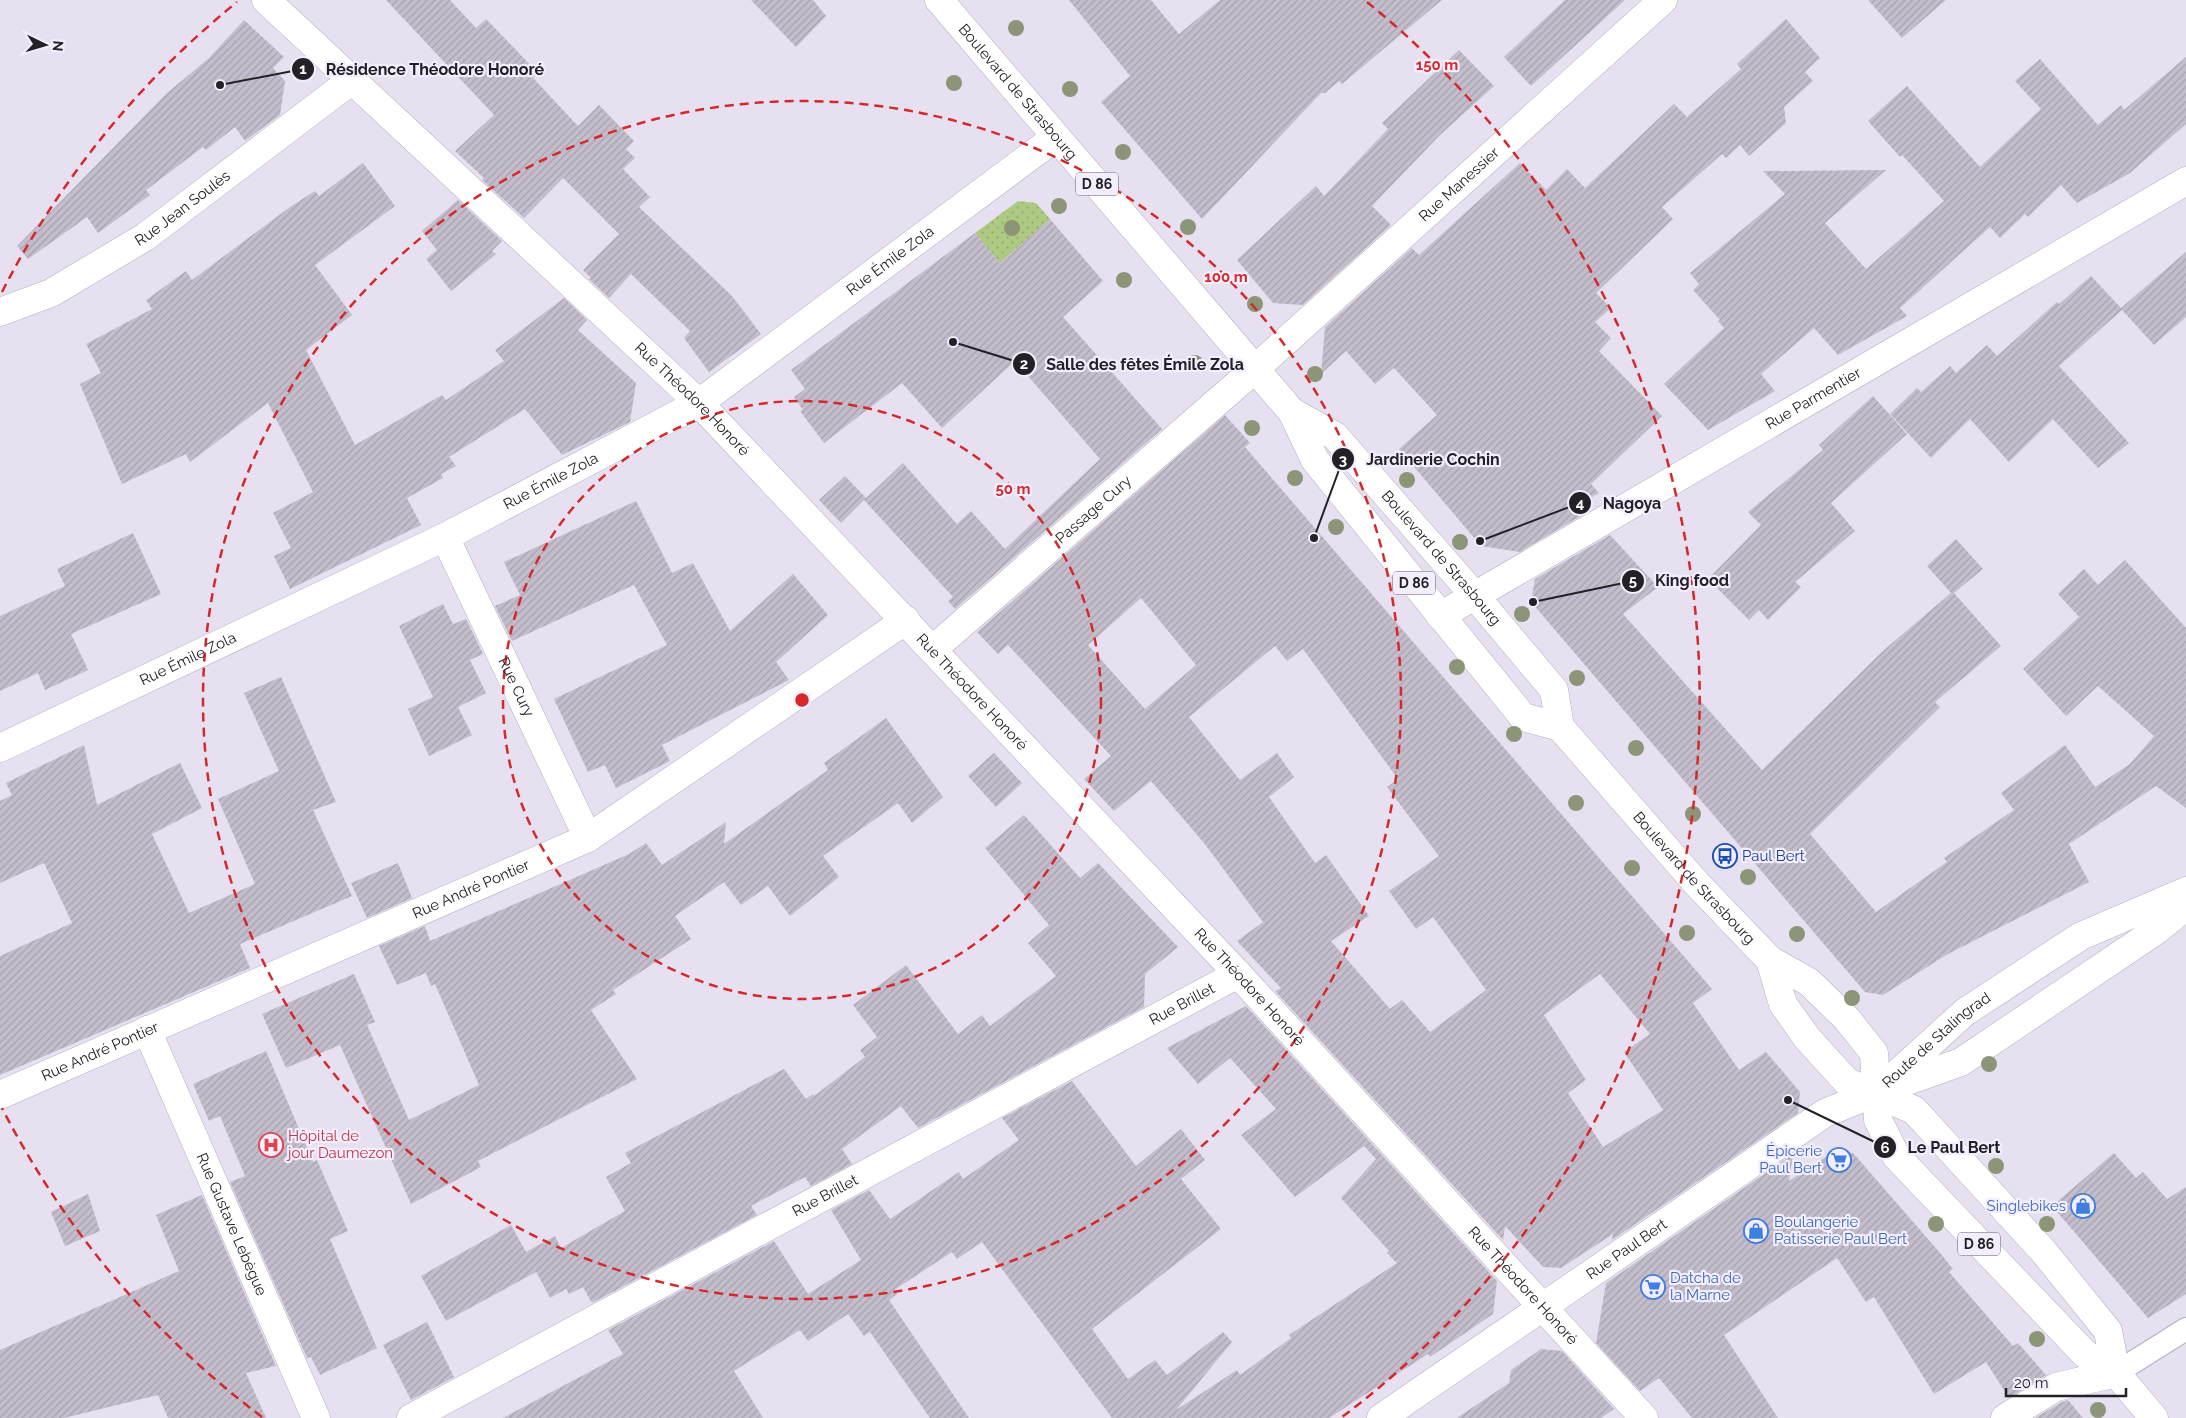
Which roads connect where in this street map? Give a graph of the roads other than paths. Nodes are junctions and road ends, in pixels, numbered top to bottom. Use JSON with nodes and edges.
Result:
{"nodes":[{"id":1,"x":266,"y":0,"type":"edge"},
{"id":2,"x":1663,"y":0,"type":"edge"},
{"id":3,"x":942,"y":1,"type":"edge"},
{"id":4,"x":352,"y":80,"type":"junction"},
{"id":5,"x":1056,"y":136,"type":"junction"},
{"id":6,"x":2186,"y":181,"type":"edge"},
{"id":7,"x":0,"y":312,"type":"edge"},
{"id":8,"x":1255,"y":369,"type":"junction"},
{"id":9,"x":699,"y":403,"type":"junction"},
{"id":10,"x":1292,"y":412,"type":"junction"},
{"id":11,"x":445,"y":536,"type":"junction"},
{"id":12,"x":1475,"y":596,"type":"junction"},
{"id":13,"x":1440,"y":616,"type":"junction"},
{"id":14,"x":906,"y":620,"type":"junction"},
{"id":15,"x":932,"y":650,"type":"junction"},
{"id":16,"x":1560,"y":727,"type":"junction"},
{"id":17,"x":0,"y":748,"type":"edge"},
{"id":18,"x":588,"y":838,"type":"junction"},
{"id":19,"x":2186,"y":891,"type":"edge"},
{"id":20,"x":2186,"y":906,"type":"edge"},
{"id":21,"x":1770,"y":960,"type":"junction"},
{"id":22,"x":1238,"y":974,"type":"junction"},
{"id":23,"x":147,"y":1030,"type":"junction"},
{"id":24,"x":1876,"y":1092,"type":"junction"},
{"id":25,"x":0,"y":1095,"type":"edge"},
{"id":26,"x":1544,"y":1307,"type":"junction"},
{"id":27,"x":2186,"y":1329,"type":"edge"},
{"id":28,"x":2116,"y":1372,"type":"junction"},
{"id":29,"x":316,"y":1418,"type":"edge"},
{"id":30,"x":411,"y":1418,"type":"edge"},
{"id":31,"x":1381,"y":1418,"type":"edge"},
{"id":32,"x":1644,"y":1418,"type":"edge"},
{"id":33,"x":2005,"y":1418,"type":"edge"},
{"id":34,"x":2154,"y":1418,"type":"edge"}],
"edges":[{"from":1,"to":4,"type":"street","name":"Rue Théodore Honoré"},
{"from":2,"to":8,"type":"street","name":"Rue Manessier"},
{"from":3,"to":5,"type":"street","name":"Boulevard de Strasbourg","number":"D 86"},
{"from":4,"to":7,"type":"street","name":"Rue Jean Soulès"},
{"from":4,"to":9,"type":"street","name":"Rue Théodore Honoré"},
{"from":5,"to":8,"type":"street","name":"Boulevard de Strasbourg","number":"D 86"},
{"from":5,"to":9,"type":"street","name":"Rue Émile Zola"},
{"from":6,"to":12,"type":"street","name":"Rue Parmentier"},
{"from":8,"to":10,"type":"street","name":"Boulevard de Strasbourg","number":"D 86"},
{"from":8,"to":15,"type":"street","name":"Passage Cury"},
{"from":9,"to":11,"type":"street","name":"Rue Émile Zola"},
{"from":9,"to":14,"type":"street","name":"Rue Théodore Honoré"},
{"from":10,"to":12,"type":"street","name":"Boulevard de Strasbourg","number":"D 86"},
{"from":10,"to":13,"type":"street","name":"Boulevard de Strasbourg","number":"D 86"},
{"from":11,"to":17,"type":"street","name":"Rue Émile Zola"},
{"from":11,"to":18,"type":"street","name":"Rue Cury"},
{"from":12,"to":13,"type":"street","name":"Rue Parmentier"},
{"from":12,"to":16,"type":"street","name":"Boulevard de Strasbourg","number":"D 86"},
{"from":13,"to":16,"type":"street","name":"Boulevard de Strasbourg","number":"D 86"},
{"from":14,"to":15,"type":"street","name":"Rue Théodore Honoré"},
{"from":14,"to":18,"type":"street","name":"Rue André Pontier"},
{"from":15,"to":22,"type":"street","name":"Rue Théodore Honoré"},
{"from":16,"to":21,"type":"street","name":"Boulevard de Strasbourg","number":"D 86"},
{"from":18,"to":23,"type":"street","name":"Rue André Pontier"},
{"from":19,"to":24,"type":"street","name":"Route de Stalingrad"},
{"from":20,"to":24,"type":"street","name":"Route de Stalingrad"},
{"from":21,"to":24,"type":"street","name":"Boulevard de Strasbourg","number":"D 86"},
{"from":21,"to":24,"type":"street","name":"Boulevard de Strasbourg","number":"D 86"},
{"from":22,"to":26,"type":"street","name":"Rue Théodore Honoré"},
{"from":22,"to":30,"type":"street","name":"Rue Brillet"},
{"from":23,"to":25,"type":"street","name":"Rue André Pontier"},
{"from":23,"to":29,"type":"street","name":"Rue Gustave Lebègue"},
{"from":24,"to":26,"type":"street","name":"Rue Paul Bert"},
{"from":24,"to":28,"type":"street","name":"Boulevard de Strasbourg","number":"D 86"},
{"from":24,"to":28,"type":"street","name":"Boulevard de Strasbourg","number":"D 86"},
{"from":26,"to":31,"type":"street","name":"Rue Paul Bert"},
{"from":26,"to":32,"type":"street","name":"Rue Théodore Honoré"},
{"from":27,"to":28,"type":"lane"},
{"from":28,"to":33,"type":"street"},
{"from":28,"to":34,"type":"street","name":"Boulevard de Strasbourg","number":"D 86"}]}
